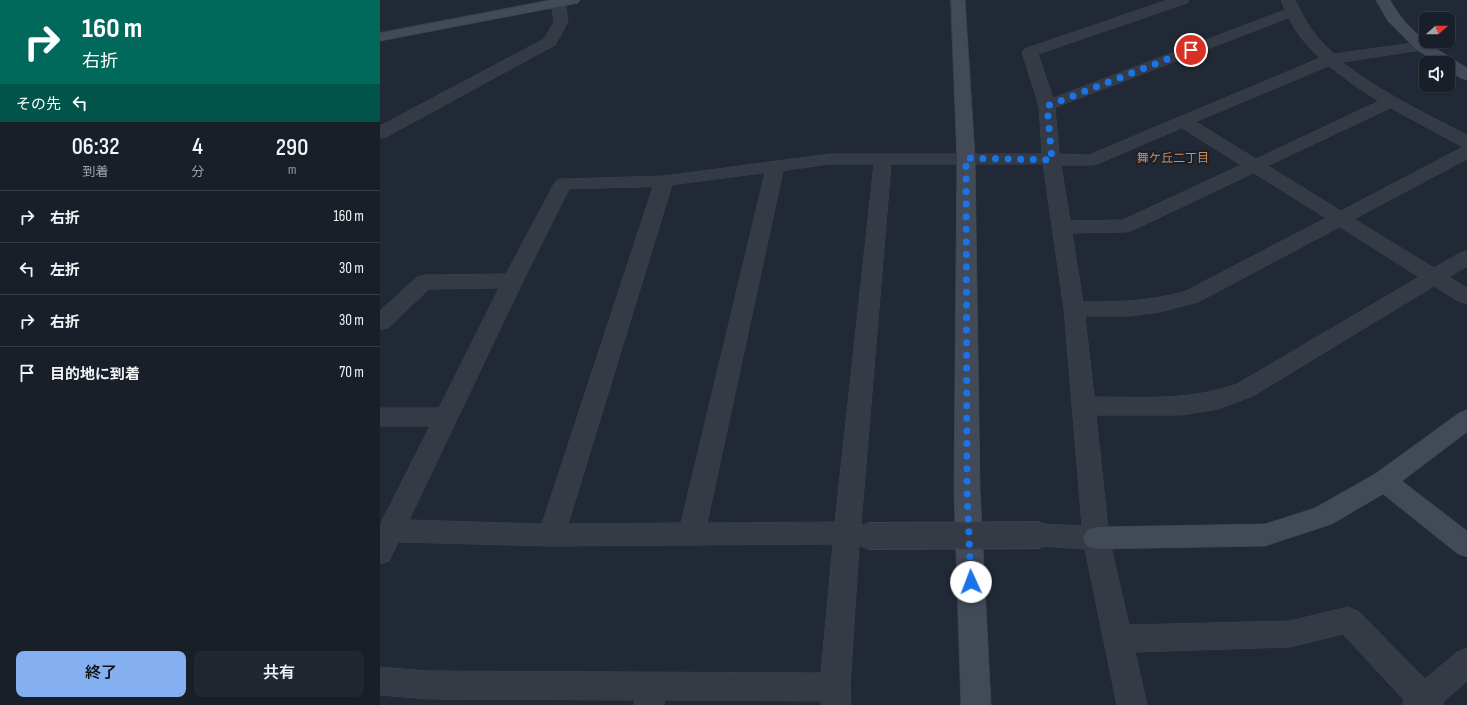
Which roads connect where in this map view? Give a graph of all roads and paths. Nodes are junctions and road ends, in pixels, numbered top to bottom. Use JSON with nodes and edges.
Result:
{"nodes":[{"id":1,"x":573,"y":0,"type":"edge"},
{"id":2,"x":958,"y":0,"type":"edge"},
{"id":3,"x":1182,"y":0,"type":"edge"},
{"id":4,"x":1383,"y":0,"type":"edge"},
{"id":5,"x":558,"y":2,"type":"edge"},
{"id":6,"x":1290,"y":6,"type":"edge"},
{"id":7,"x":380,"y":37,"type":"edge"},
{"id":8,"x":1419,"y":44,"type":"edge"},
{"id":9,"x":1419,"y":46,"type":"edge"},
{"id":10,"x":1424,"y":48,"type":"edge"},
{"id":11,"x":1437,"y":56,"type":"edge"},
{"id":12,"x":1331,"y":59,"type":"junction"},
{"id":13,"x":1455,"y":67,"type":"edge"},
{"id":14,"x":1467,"y":75,"type":"edge"},
{"id":15,"x":1391,"y":102,"type":"junction"},
{"id":16,"x":1047,"y":106,"type":"junction"},
{"id":17,"x":1184,"y":122,"type":"junction"},
{"id":18,"x":380,"y":133,"type":"edge"},
{"id":19,"x":1467,"y":142,"type":"edge"},
{"id":20,"x":1467,"y":152,"type":"edge"},
{"id":21,"x":883,"y":158,"type":"junction"},
{"id":22,"x":966,"y":158,"type":"junction"},
{"id":23,"x":1052,"y":160,"type":"junction"},
{"id":24,"x":775,"y":166,"type":"junction"},
{"id":25,"x":1256,"y":166,"type":"junction"},
{"id":26,"x":664,"y":181,"type":"junction"},
{"id":27,"x":1340,"y":218,"type":"junction"},
{"id":28,"x":1061,"y":227,"type":"junction"},
{"id":29,"x":1467,"y":257,"type":"edge"},
{"id":30,"x":1435,"y":277,"type":"junction"},
{"id":31,"x":513,"y":281,"type":"junction"},
{"id":32,"x":1467,"y":297,"type":"edge"},
{"id":33,"x":1074,"y":310,"type":"junction"},
{"id":34,"x":380,"y":324,"type":"edge"},
{"id":35,"x":1083,"y":406,"type":"junction"},
{"id":36,"x":380,"y":417,"type":"edge"},
{"id":37,"x":446,"y":417,"type":"junction"},
{"id":38,"x":1467,"y":418,"type":"edge"},
{"id":39,"x":1384,"y":481,"type":"junction"},
{"id":40,"x":551,"y":534,"type":"junction"},
{"id":41,"x":692,"y":534,"type":"junction"},
{"id":42,"x":857,"y":534,"type":"junction"},
{"id":43,"x":1096,"y":538,"type":"junction"},
{"id":44,"x":385,"y":542,"type":"edge"},
{"id":45,"x":1467,"y":546,"type":"edge"},
{"id":46,"x":1117,"y":639,"type":"junction"},
{"id":47,"x":1467,"y":662,"type":"edge"},
{"id":48,"x":380,"y":681,"type":"edge"},
{"id":49,"x":651,"y":696,"type":"edge"},
{"id":50,"x":835,"y":696,"type":"edge"},
{"id":51,"x":1423,"y":703,"type":"edge"},
{"id":52,"x":976,"y":705,"type":"edge"},
{"id":53,"x":1132,"y":705,"type":"edge"}],
"edges":[{"from":1,"to":5,"type":"street"},
{"from":2,"to":22,"type":"street"},
{"from":3,"to":16,"type":"street"},
{"from":4,"to":8,"type":"street"},
{"from":5,"to":7,"type":"street"},
{"from":5,"to":18,"type":"street"},
{"from":6,"to":12,"type":"street"},
{"from":6,"to":16,"type":"street"},
{"from":9,"to":12,"type":"street"},
{"from":10,"to":11,"type":"street"},
{"from":12,"to":15,"type":"street"},
{"from":12,"to":17,"type":"street"},
{"from":13,"to":14,"type":"street"},
{"from":15,"to":19,"type":"street"},
{"from":15,"to":25,"type":"street"},
{"from":16,"to":23,"type":"street"},
{"from":17,"to":23,"type":"street"},
{"from":17,"to":25,"type":"street"},
{"from":20,"to":27,"type":"street"},
{"from":21,"to":22,"type":"street"},
{"from":21,"to":24,"type":"street"},
{"from":21,"to":42,"type":"street"},
{"from":22,"to":23,"type":"street"},
{"from":22,"to":52,"type":"street"},
{"from":23,"to":28,"type":"street"},
{"from":24,"to":26,"type":"street"},
{"from":24,"to":41,"type":"street"},
{"from":25,"to":27,"type":"street"},
{"from":25,"to":28,"type":"street"},
{"from":26,"to":31,"type":"street"},
{"from":26,"to":40,"type":"street"},
{"from":27,"to":30,"type":"street"},
{"from":27,"to":33,"type":"street"},
{"from":28,"to":33,"type":"street"},
{"from":29,"to":30,"type":"street"},
{"from":30,"to":32,"type":"street"},
{"from":30,"to":35,"type":"street"},
{"from":31,"to":34,"type":"street"},
{"from":31,"to":37,"type":"street"},
{"from":33,"to":35,"type":"street"},
{"from":35,"to":43,"type":"street"},
{"from":36,"to":37,"type":"street"},
{"from":37,"to":44,"type":"street"},
{"from":38,"to":39,"type":"street"},
{"from":39,"to":43,"type":"street"},
{"from":39,"to":45,"type":"street"},
{"from":40,"to":41,"type":"street"},
{"from":40,"to":44,"type":"street"},
{"from":41,"to":42,"type":"street"},
{"from":42,"to":43,"type":"street","bridge":true},
{"from":42,"to":50,"type":"street"},
{"from":43,"to":46,"type":"street"},
{"from":46,"to":51,"type":"street"},
{"from":46,"to":53,"type":"street"},
{"from":47,"to":51,"type":"street"},
{"from":48,"to":49,"type":"street"},
{"from":49,"to":50,"type":"street"}]}
